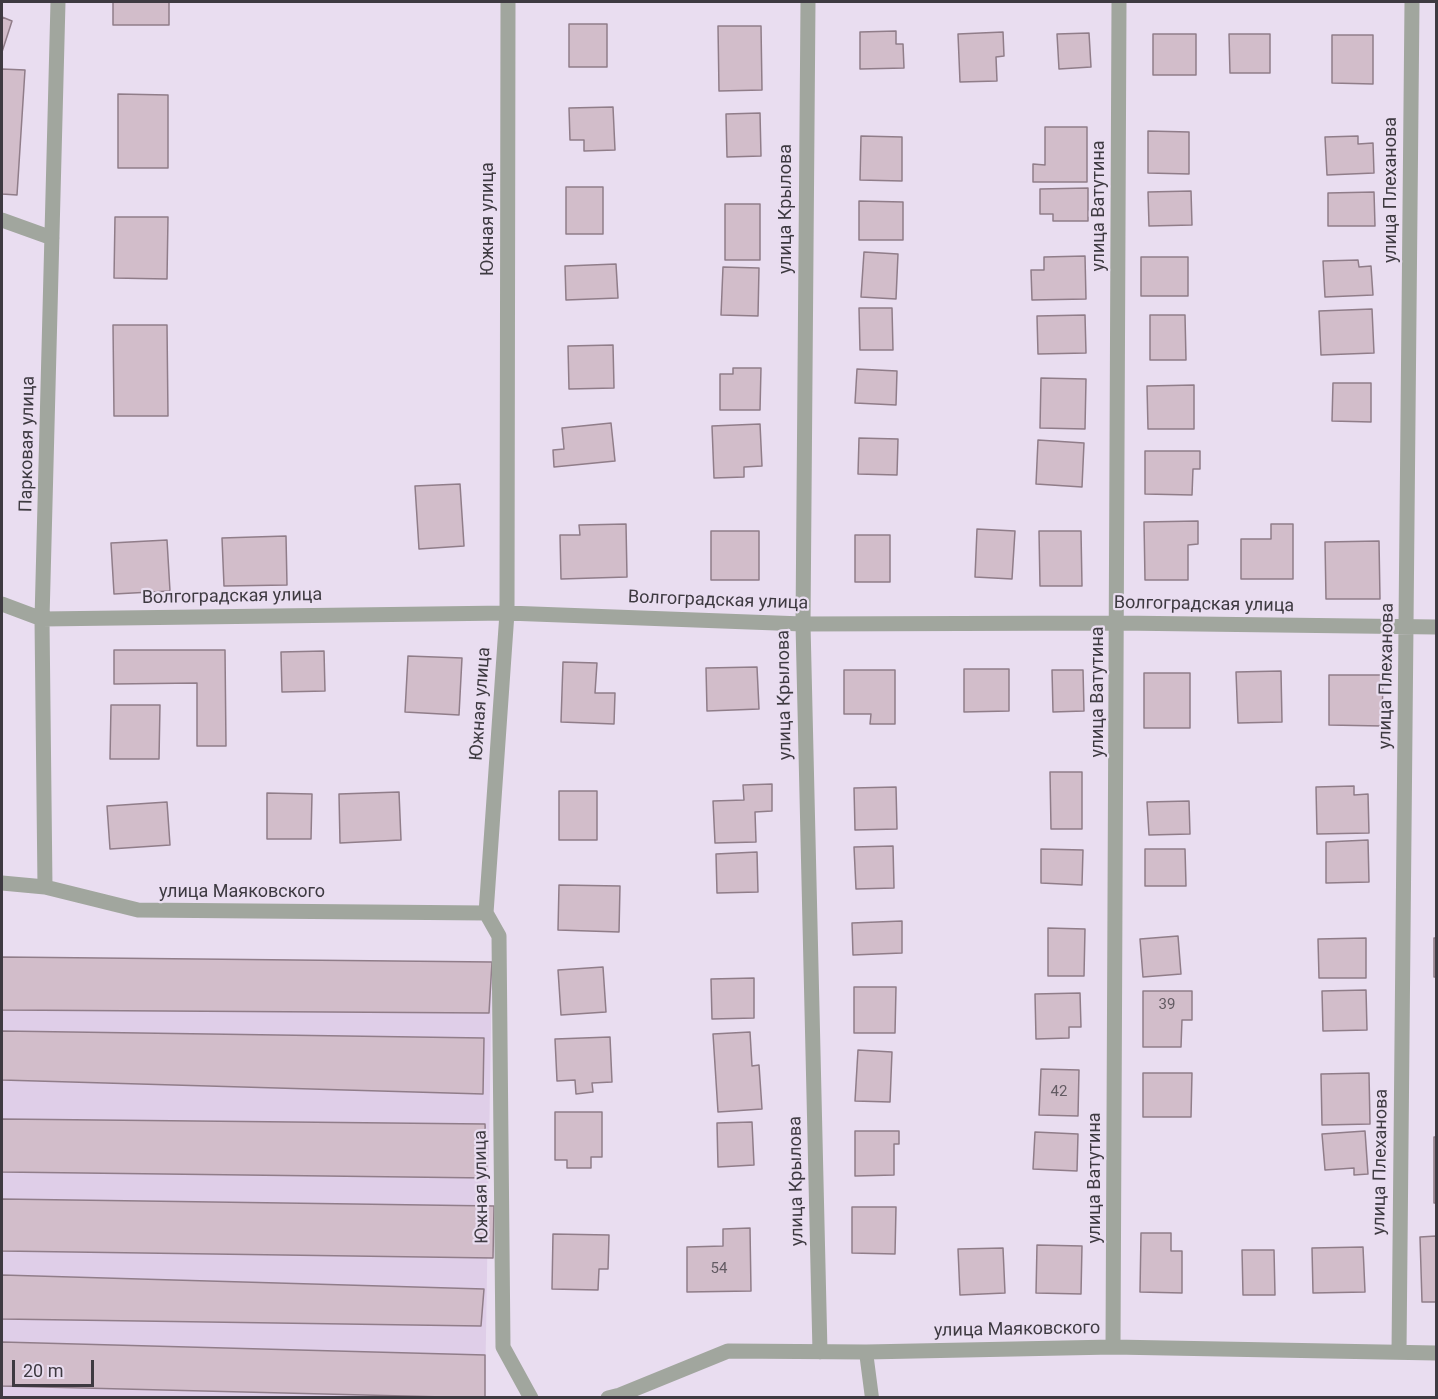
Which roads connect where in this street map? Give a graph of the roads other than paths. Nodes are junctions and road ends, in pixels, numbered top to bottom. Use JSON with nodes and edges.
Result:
{"nodes":[{"id":1,"x":58,"y":2,"type":"edge"},
{"id":2,"x":508,"y":2,"type":"edge"},
{"id":3,"x":808,"y":2,"type":"edge"},
{"id":4,"x":1119,"y":2,"type":"edge"},
{"id":5,"x":1412,"y":2,"type":"edge"},
{"id":6,"x":2,"y":220,"type":"edge"},
{"id":7,"x":52,"y":238,"type":"junction"},
{"id":8,"x":2,"y":604,"type":"edge"},
{"id":9,"x":507,"y":613,"type":"junction"},
{"id":10,"x":42,"y":619,"type":"junction"},
{"id":11,"x":1118,"y":623,"type":"junction"},
{"id":12,"x":803,"y":624,"type":"junction"},
{"id":13,"x":1407,"y":627,"type":"junction"},
{"id":14,"x":1437,"y":627,"type":"edge"},
{"id":15,"x":2,"y":883,"type":"edge"},
{"id":16,"x":45,"y":888,"type":"junction"},
{"id":17,"x":486,"y":913,"type":"junction"},
{"id":18,"x":1113,"y":1347,"type":"junction"},
{"id":19,"x":1399,"y":1351,"type":"junction"},
{"id":20,"x":820,"y":1352,"type":"junction"},
{"id":21,"x":866,"y":1353,"type":"junction"},
{"id":22,"x":1437,"y":1353,"type":"edge"},
{"id":23,"x":531,"y":1398,"type":"edge"},
{"id":24,"x":608,"y":1398,"type":"edge"},
{"id":25,"x":872,"y":1398,"type":"edge"}],
"edges":[{"from":1,"to":7,"type":"street","name":"Парковая улица"},
{"from":2,"to":9,"type":"street","name":"Южная улица"},
{"from":3,"to":12,"type":"street","name":"улица Крылова"},
{"from":4,"to":11,"type":"street","name":"улица Ватутина"},
{"from":5,"to":13,"type":"street","name":"улица Плеханова"},
{"from":6,"to":7,"type":"street"},
{"from":7,"to":10,"type":"street","name":"Парковая улица"},
{"from":8,"to":10,"type":"street","name":"Волгоградская улица"},
{"from":9,"to":10,"type":"street","name":"Волгоградская улица"},
{"from":9,"to":12,"type":"street","name":"Волгоградская улица"},
{"from":9,"to":17,"type":"street","name":"Южная улица"},
{"from":10,"to":16,"type":"street","name":"Парковая улица"},
{"from":11,"to":12,"type":"street","name":"Волгоградская улица"},
{"from":11,"to":13,"type":"street","name":"Волгоградская улица"},
{"from":11,"to":18,"type":"street","name":"улица Ватутина"},
{"from":12,"to":20,"type":"street","name":"улица Крылова"},
{"from":13,"to":14,"type":"street","name":"Волгоградская улица"},
{"from":13,"to":19,"type":"street","name":"улица Плеханова"},
{"from":15,"to":16,"type":"street","name":"улица Маяковского"},
{"from":16,"to":17,"type":"street","name":"улица Маяковского"},
{"from":17,"to":23,"type":"street","name":"Южная улица"},
{"from":18,"to":19,"type":"street","name":"улица Маяковского"},
{"from":18,"to":21,"type":"street","name":"улица Маяковского"},
{"from":19,"to":22,"type":"street","name":"улица Маяковского"},
{"from":20,"to":21,"type":"street","name":"улица Маяковского"},
{"from":20,"to":24,"type":"street","name":"улица Маяковского"},
{"from":21,"to":25,"type":"lane"}]}
